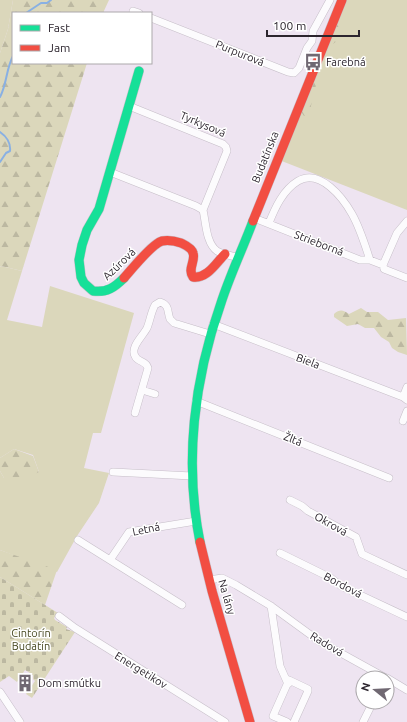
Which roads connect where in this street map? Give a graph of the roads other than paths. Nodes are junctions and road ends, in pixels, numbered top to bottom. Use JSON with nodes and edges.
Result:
{"nodes":[{"id":1,"x":330,"y":0,"type":"edge"},
{"id":2,"x":342,"y":0,"type":"edge"},
{"id":3,"x":152,"y":18,"type":"edge"},
{"id":4,"x":312,"y":41,"type":"junction"},
{"id":5,"x":324,"y":45,"type":"junction"},
{"id":6,"x":139,"y":71,"type":"dead end"},
{"id":7,"x":129,"y":106,"type":"junction"},
{"id":8,"x":110,"y":172,"type":"junction"},
{"id":9,"x":203,"y":210,"type":"junction"},
{"id":10,"x":254,"y":218,"type":"junction"},
{"id":11,"x":407,"y":221,"type":"edge"},
{"id":12,"x":269,"y":223,"type":"junction"},
{"id":13,"x":225,"y":254,"type":"junction"},
{"id":14,"x":238,"y":258,"type":"junction"},
{"id":15,"x":370,"y":260,"type":"junction"},
{"id":16,"x":383,"y":265,"type":"junction"},
{"id":17,"x":407,"y":278,"type":"edge"},
{"id":18,"x":213,"y":324,"type":"junction"},
{"id":19,"x":210,"y":334,"type":"junction"},
{"id":20,"x":407,"y":387,"type":"edge"},
{"id":21,"x":142,"y":390,"type":"junction"},
{"id":22,"x":155,"y":394,"type":"dead end"},
{"id":23,"x":405,"y":398,"type":"edge"},
{"id":24,"x":196,"y":401,"type":"junction"},
{"id":25,"x":407,"y":411,"type":"edge"},
{"id":26,"x":135,"y":413,"type":"dead end"},
{"id":27,"x":403,"y":421,"type":"dead end"},
{"id":28,"x":112,"y":472,"type":"dead end"},
{"id":29,"x":192,"y":476,"type":"junction"},
{"id":30,"x":389,"y":478,"type":"dead end"},
{"id":31,"x":290,"y":500,"type":"dead end"},
{"id":32,"x":196,"y":521,"type":"junction"},
{"id":33,"x":78,"y":540,"type":"dead end"},
{"id":34,"x":280,"y":553,"type":"dead end"},
{"id":35,"x":110,"y":560,"type":"junction"},
{"id":36,"x":407,"y":575,"type":"edge"},
{"id":37,"x":209,"y":580,"type":"junction"},
{"id":38,"x":182,"y":605,"type":"dead end"},
{"id":39,"x":271,"y":606,"type":"junction"},
{"id":40,"x":58,"y":616,"type":"dead end"},
{"id":41,"x":407,"y":617,"type":"edge"},
{"id":42,"x":372,"y":670,"type":"edge"},
{"id":43,"x":395,"y":683,"type":"edge"},
{"id":44,"x":288,"y":684,"type":"junction"},
{"id":45,"x":407,"y":690,"type":"edge"},
{"id":46,"x":0,"y":692,"type":"edge"},
{"id":47,"x":369,"y":710,"type":"edge"},
{"id":48,"x":20,"y":722,"type":"edge"},
{"id":49,"x":225,"y":722,"type":"edge"},
{"id":50,"x":250,"y":722,"type":"edge"},
{"id":51,"x":287,"y":722,"type":"edge"},
{"id":52,"x":294,"y":722,"type":"edge"},
{"id":53,"x":363,"y":722,"type":"edge"}],
"edges":[{"from":1,"to":4,"type":"street"},
{"from":2,"to":5,"type":"street","name":"Budatínska"},
{"from":3,"to":4,"type":"street","name":"Purpurová"},
{"from":4,"to":5,"type":"street"},
{"from":5,"to":10,"type":"street","name":"Budatínska"},
{"from":6,"to":7,"type":"street"},
{"from":7,"to":8,"type":"street"},
{"from":7,"to":9,"type":"street","name":"Tyrkysová"},
{"from":8,"to":9,"type":"street"},
{"from":8,"to":13,"type":"street","name":"Azúrová"},
{"from":9,"to":13,"type":"street"},
{"from":10,"to":12,"type":"street","name":"Strieborná"},
{"from":10,"to":14,"type":"street","name":"Budatínska"},
{"from":11,"to":16,"type":"street"},
{"from":12,"to":15,"type":"street","name":"Strieborná"},
{"from":12,"to":15,"type":"street"},
{"from":13,"to":14,"type":"street"},
{"from":14,"to":18,"type":"street","name":"Budatínska"},
{"from":15,"to":16,"type":"street","name":"Strieborná"},
{"from":16,"to":17,"type":"street","name":"Strieborná"},
{"from":18,"to":19,"type":"street","name":"Na lány"},
{"from":18,"to":23,"type":"street","name":"Biela"},
{"from":19,"to":21,"type":"street"},
{"from":19,"to":24,"type":"street","name":"Na lány"},
{"from":20,"to":23,"type":"street","name":"Biela"},
{"from":21,"to":22,"type":"street"},
{"from":21,"to":26,"type":"street"},
{"from":24,"to":29,"type":"street","name":"Na lány"},
{"from":24,"to":30,"type":"street","name":"Žltá"},
{"from":25,"to":27,"type":"street"},
{"from":28,"to":29,"type":"street"},
{"from":29,"to":32,"type":"street","name":"Na lány"},
{"from":31,"to":36,"type":"street","name":"Okrová"},
{"from":32,"to":35,"type":"street","name":"Letná"},
{"from":32,"to":37,"type":"street","name":"Na lány"},
{"from":33,"to":35,"type":"street"},
{"from":34,"to":41,"type":"street","name":"Bordová"},
{"from":35,"to":38,"type":"street"},
{"from":37,"to":39,"type":"street","name":"Radová"},
{"from":37,"to":50,"type":"street","name":"Na lány"},
{"from":39,"to":42,"type":"street","name":"Radová"},
{"from":39,"to":44,"type":"street"},
{"from":40,"to":49,"type":"street","name":"Energetikov"},
{"from":43,"to":45,"type":"street","name":"Radová"},
{"from":44,"to":51,"type":"street"},
{"from":44,"to":52,"type":"street"},
{"from":46,"to":48,"type":"street"},
{"from":47,"to":53,"type":"street"}]}
